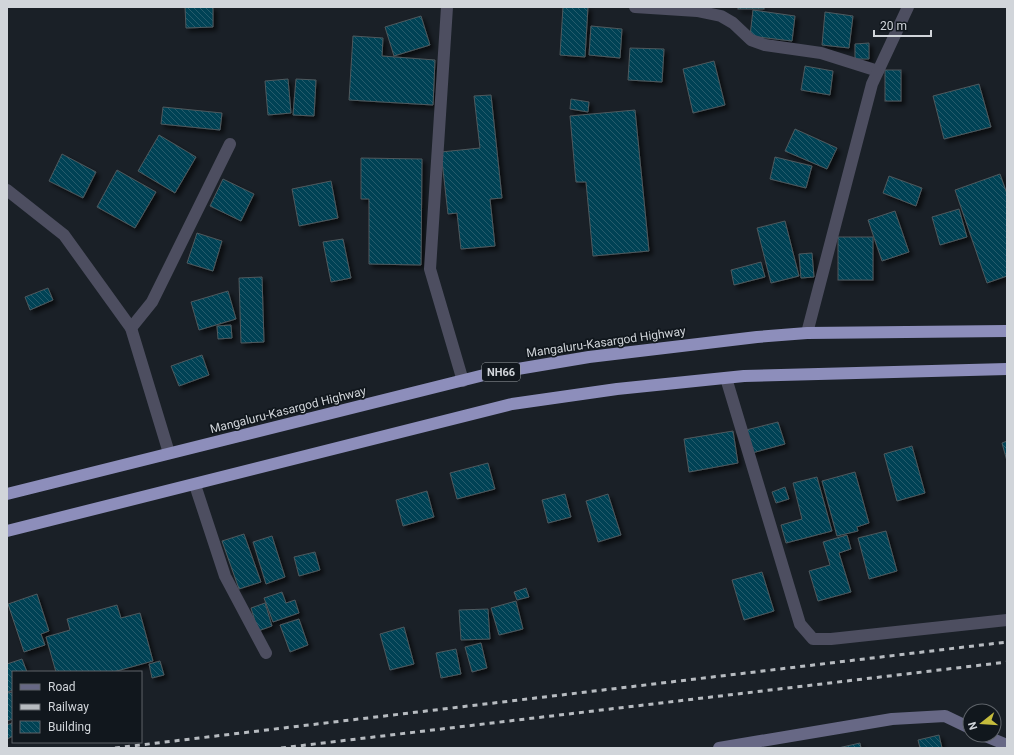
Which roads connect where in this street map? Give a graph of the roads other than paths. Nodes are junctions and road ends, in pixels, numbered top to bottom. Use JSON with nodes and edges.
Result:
{"nodes":[{"id":1,"x":447,"y":7,"type":"edge"},
{"id":2,"x":635,"y":7,"type":"edge"},
{"id":3,"x":908,"y":7,"type":"edge"},
{"id":4,"x":878,"y":71,"type":"junction"},
{"id":5,"x":230,"y":144,"type":"dead end"},
{"id":6,"x":7,"y":190,"type":"edge"},
{"id":7,"x":131,"y":328,"type":"junction"},
{"id":8,"x":1007,"y":331,"type":"edge"},
{"id":9,"x":807,"y":333,"type":"junction"},
{"id":10,"x":1007,"y":369,"type":"edge"},
{"id":11,"x":726,"y":378,"type":"junction"},
{"id":12,"x":463,"y":381,"type":"junction"},
{"id":13,"x":169,"y":453,"type":"junction"},
{"id":14,"x":195,"y":485,"type":"junction"},
{"id":15,"x":7,"y":494,"type":"edge"},
{"id":16,"x":7,"y":530,"type":"edge"},
{"id":17,"x":1007,"y":620,"type":"edge"},
{"id":18,"x":266,"y":653,"type":"dead end"},
{"id":19,"x":962,"y":724,"type":"edge"},
{"id":20,"x":719,"y":748,"type":"edge"}],
"edges":[{"from":1,"to":12,"type":"street"},
{"from":2,"to":4,"type":"street"},
{"from":3,"to":4,"type":"street"},
{"from":4,"to":9,"type":"street"},
{"from":5,"to":7,"type":"street"},
{"from":6,"to":7,"type":"street"},
{"from":7,"to":13,"type":"street"},
{"from":8,"to":9,"type":"highway","name":"Mangaluru-Kasargod Highway","number":"NH66"},
{"from":9,"to":12,"type":"highway","name":"Mangaluru-Kasargod Highway","number":"NH66"},
{"from":10,"to":11,"type":"highway"},
{"from":11,"to":14,"type":"highway"},
{"from":11,"to":17,"type":"street"},
{"from":12,"to":13,"type":"highway","name":"Mangaluru-Kasargod Highway","number":"NH66"},
{"from":13,"to":15,"type":"highway","name":"Mangaluru-Kasargod Highway","number":"NH66"},
{"from":14,"to":16,"type":"highway"},
{"from":14,"to":18,"type":"street"},
{"from":19,"to":20,"type":"street"}]}
